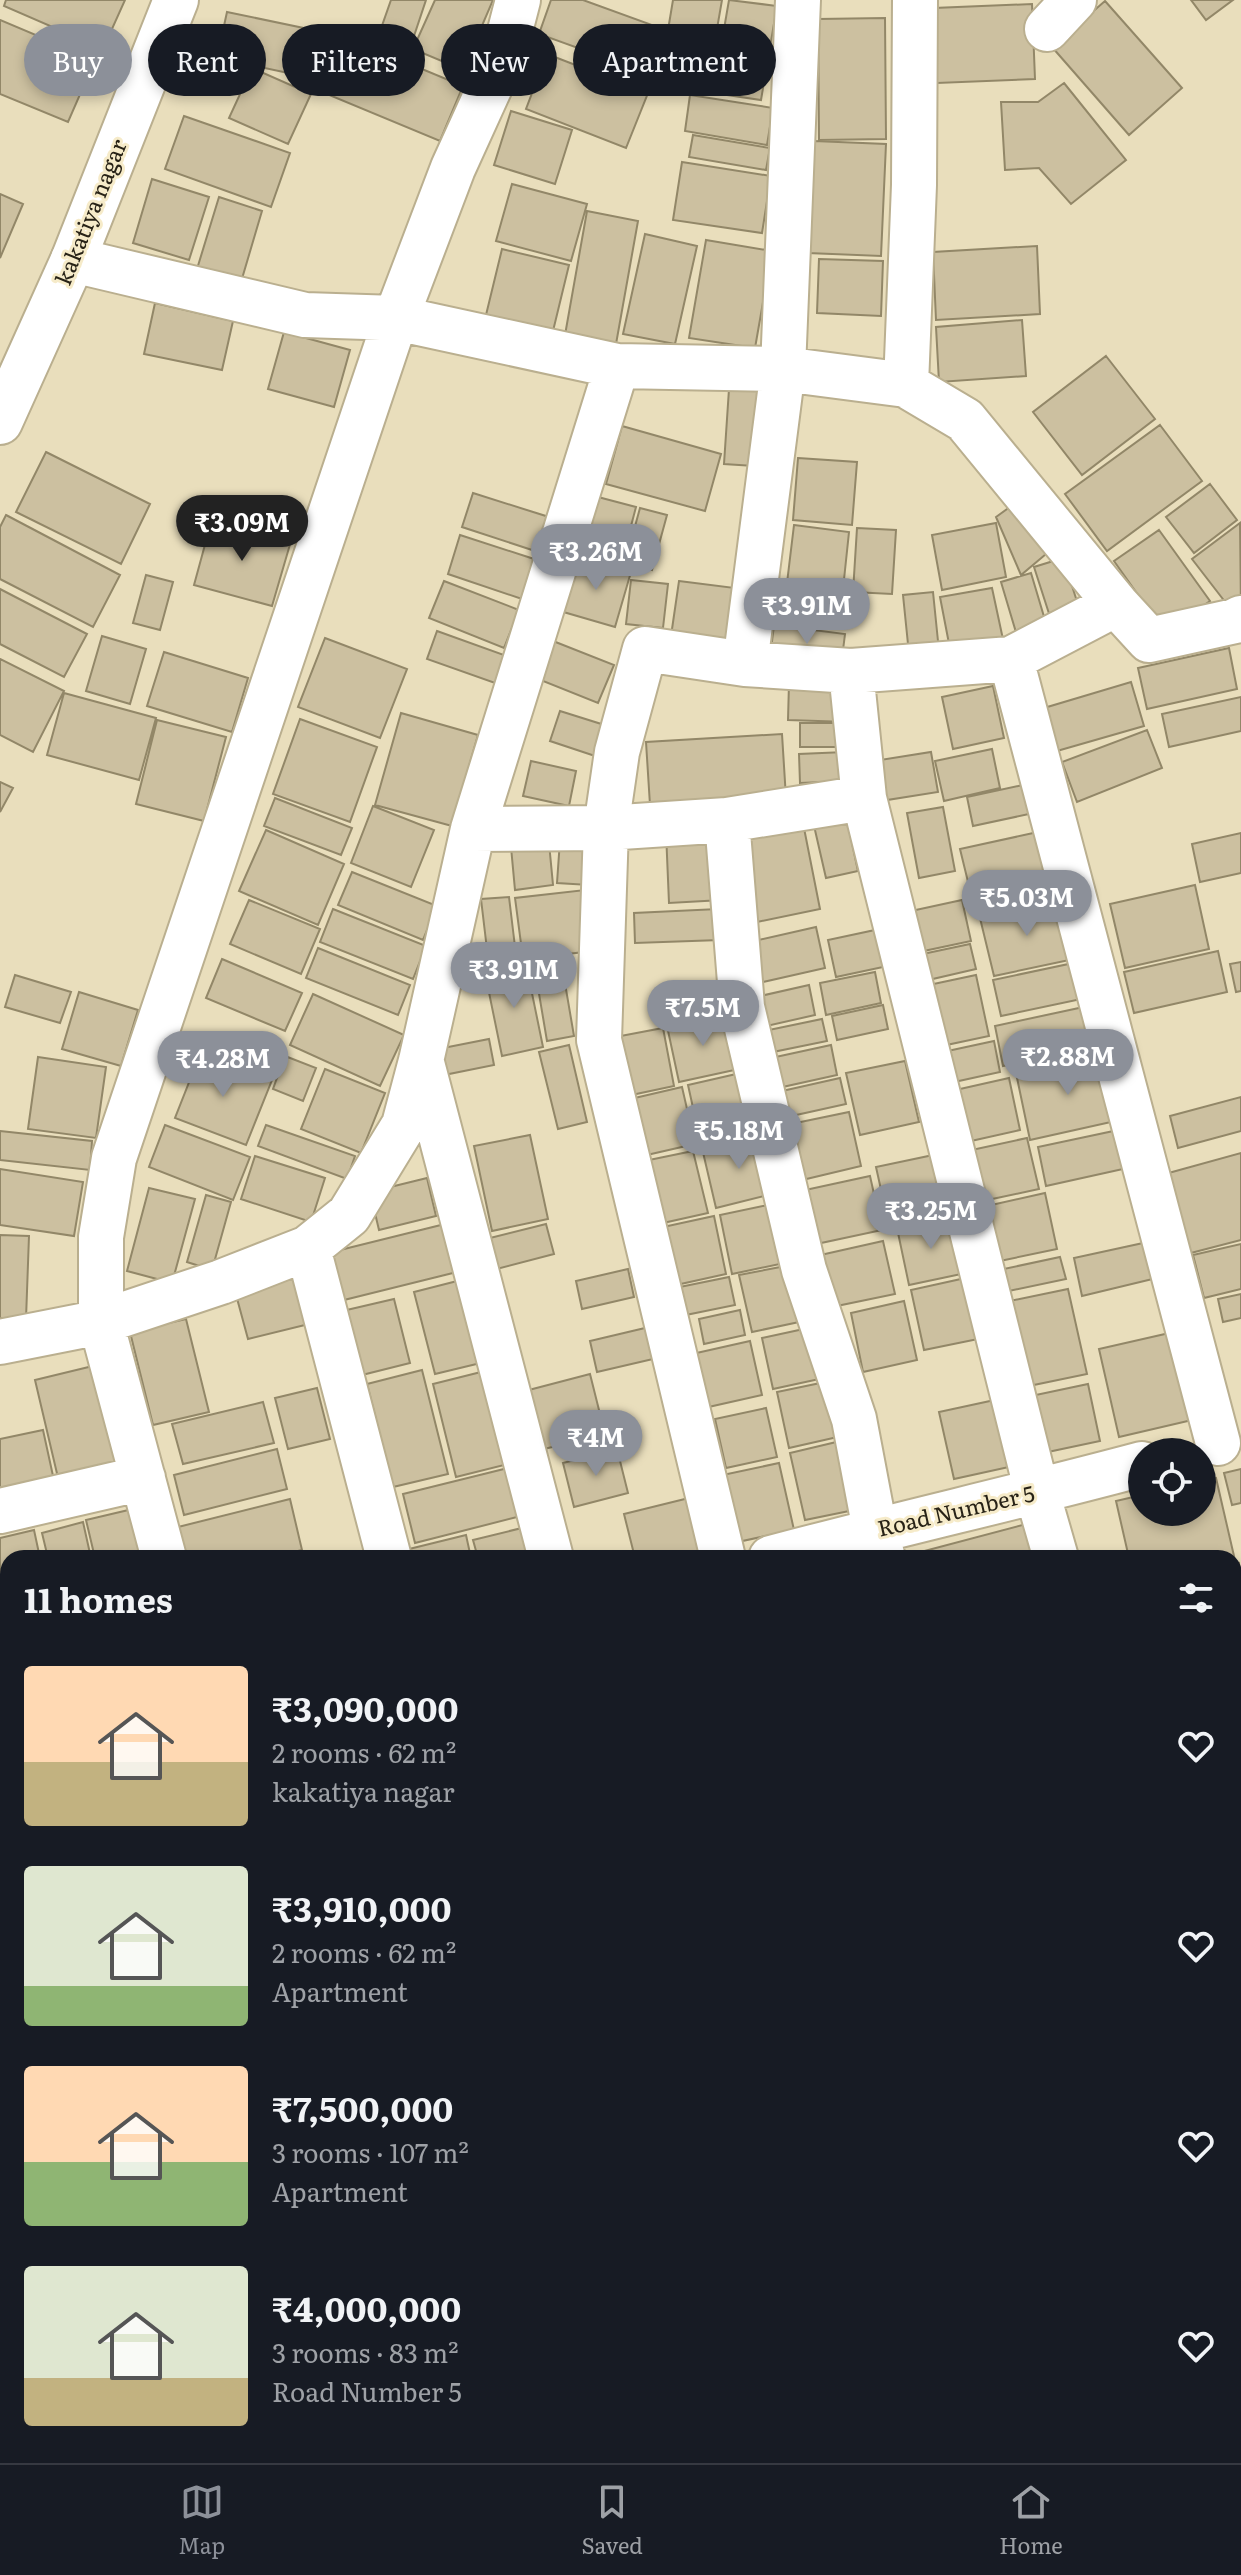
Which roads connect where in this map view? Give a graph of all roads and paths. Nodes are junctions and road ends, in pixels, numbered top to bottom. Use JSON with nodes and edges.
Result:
{"nodes":[{"id":1,"x":176,"y":0,"type":"edge"},
{"id":2,"x":518,"y":0,"type":"edge"},
{"id":3,"x":798,"y":0,"type":"edge"},
{"id":4,"x":915,"y":0,"type":"edge"},
{"id":5,"x":73,"y":260,"type":"junction"},
{"id":6,"x":396,"y":318,"type":"junction"},
{"id":7,"x":617,"y":366,"type":"junction"},
{"id":8,"x":783,"y":369,"type":"junction"},
{"id":9,"x":906,"y":385,"type":"junction"},
{"id":10,"x":0,"y":422,"type":"edge"},
{"id":11,"x":1116,"y":604,"type":"junction"},
{"id":12,"x":1239,"y":627,"type":"edge"},
{"id":13,"x":1011,"y":659,"type":"junction"},
{"id":14,"x":745,"y":664,"type":"junction"},
{"id":15,"x":851,"y":671,"type":"junction"},
{"id":16,"x":864,"y":798,"type":"junction"},
{"id":17,"x":727,"y":820,"type":"junction"},
{"id":18,"x":606,"y":828,"type":"junction"},
{"id":19,"x":473,"y":829,"type":"junction"},
{"id":20,"x":421,"y":1061,"type":"junction"},
{"id":21,"x":308,"y":1248,"type":"junction"},
{"id":22,"x":101,"y":1322,"type":"junction"},
{"id":23,"x":0,"y":1342,"type":"edge"},
{"id":24,"x":1213,"y":1438,"type":"edge"},
{"id":25,"x":1128,"y":1468,"type":"edge"},
{"id":26,"x":143,"y":1478,"type":"junction"},
{"id":27,"x":1037,"y":1492,"type":"junction"},
{"id":28,"x":0,"y":1511,"type":"edge"},
{"id":29,"x":879,"y":1544,"type":"edge"},
{"id":30,"x":162,"y":1550,"type":"edge"},
{"id":31,"x":387,"y":1550,"type":"edge"},
{"id":32,"x":549,"y":1550,"type":"edge"},
{"id":33,"x":721,"y":1550,"type":"edge"},
{"id":34,"x":833,"y":1550,"type":"edge"},
{"id":35,"x":1054,"y":1550,"type":"edge"}],
"edges":[{"from":1,"to":5,"type":"street","name":"kakatiya nagar"},
{"from":2,"to":6,"type":"street"},
{"from":3,"to":8,"type":"street"},
{"from":4,"to":9,"type":"street"},
{"from":5,"to":6,"type":"street"},
{"from":5,"to":10,"type":"street","name":"kakatiya nagar"},
{"from":6,"to":7,"type":"street"},
{"from":6,"to":22,"type":"street"},
{"from":7,"to":8,"type":"street"},
{"from":7,"to":19,"type":"street"},
{"from":8,"to":9,"type":"street"},
{"from":8,"to":14,"type":"street"},
{"from":9,"to":11,"type":"street"},
{"from":11,"to":12,"type":"street"},
{"from":11,"to":13,"type":"street"},
{"from":13,"to":15,"type":"street"},
{"from":13,"to":24,"type":"street"},
{"from":14,"to":15,"type":"street"},
{"from":14,"to":18,"type":"street"},
{"from":15,"to":16,"type":"street"},
{"from":16,"to":17,"type":"street"},
{"from":16,"to":27,"type":"street"},
{"from":17,"to":18,"type":"street"},
{"from":17,"to":29,"type":"street"},
{"from":18,"to":19,"type":"street"},
{"from":18,"to":33,"type":"street"},
{"from":19,"to":20,"type":"street"},
{"from":20,"to":21,"type":"street"},
{"from":20,"to":32,"type":"street"},
{"from":21,"to":22,"type":"street"},
{"from":21,"to":31,"type":"street"},
{"from":22,"to":23,"type":"street"},
{"from":22,"to":26,"type":"street"},
{"from":25,"to":27,"type":"street","name":"Road Number 5"},
{"from":26,"to":28,"type":"street"},
{"from":26,"to":30,"type":"street"},
{"from":27,"to":29,"type":"street","name":"Road Number 5"},
{"from":27,"to":35,"type":"street"},
{"from":29,"to":34,"type":"street","name":"Road Number 5"}]}
